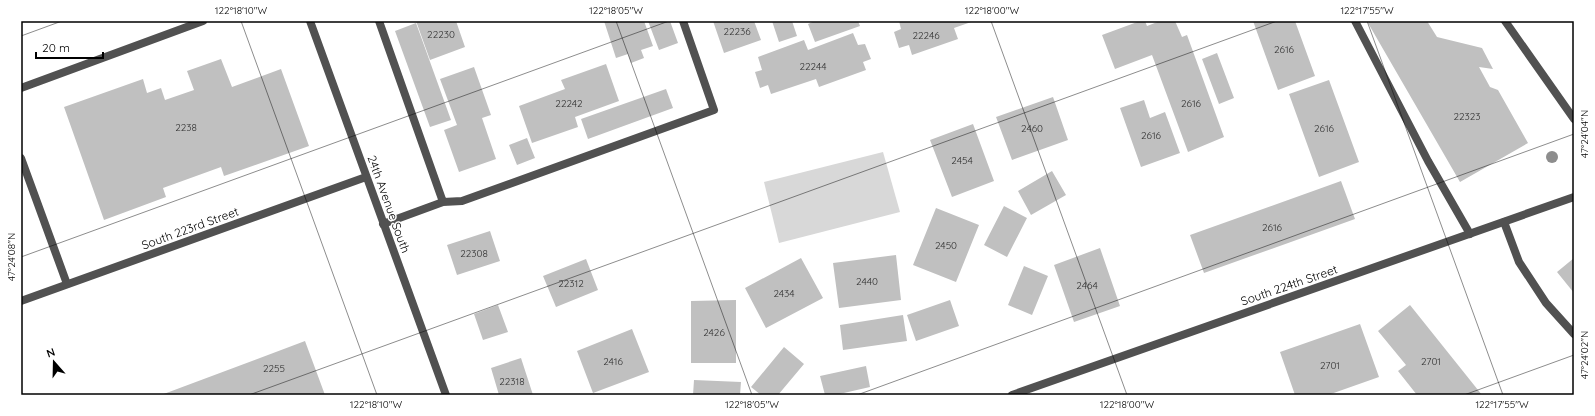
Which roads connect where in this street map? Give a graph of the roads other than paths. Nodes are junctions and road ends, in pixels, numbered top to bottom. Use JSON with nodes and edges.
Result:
{"nodes":[{"id":1,"x":203,"y":21,"type":"edge"},
{"id":2,"x":310,"y":21,"type":"edge"},
{"id":3,"x":379,"y":21,"type":"edge"},
{"id":4,"x":683,"y":21,"type":"edge"},
{"id":5,"x":1355,"y":21,"type":"edge"},
{"id":6,"x":1505,"y":21,"type":"edge"},
{"id":7,"x":21,"y":88,"type":"edge"},
{"id":8,"x":1574,"y":119,"type":"edge"},
{"id":9,"x":21,"y":158,"type":"edge"},
{"id":10,"x":366,"y":177,"type":"junction"},
{"id":11,"x":1574,"y":197,"type":"edge"},
{"id":12,"x":443,"y":202,"type":"junction"},
{"id":13,"x":1504,"y":222,"type":"junction"},
{"id":14,"x":383,"y":224,"type":"junction"},
{"id":15,"x":1470,"y":234,"type":"junction"},
{"id":16,"x":67,"y":284,"type":"junction"},
{"id":17,"x":21,"y":301,"type":"edge"},
{"id":18,"x":1574,"y":334,"type":"edge"},
{"id":19,"x":446,"y":395,"type":"edge"},
{"id":20,"x":1012,"y":395,"type":"edge"}],
"edges":[{"from":1,"to":7,"type":"street"},
{"from":2,"to":10,"type":"street","name":"24th Avenue South"},
{"from":3,"to":12,"type":"street"},
{"from":4,"to":12,"type":"street"},
{"from":5,"to":15,"type":"street"},
{"from":6,"to":8,"type":"street"},
{"from":9,"to":16,"type":"street"},
{"from":10,"to":14,"type":"street","name":"24th Avenue South"},
{"from":10,"to":16,"type":"street","name":"South 223rd Street"},
{"from":11,"to":13,"type":"street","name":"South 224th Street"},
{"from":12,"to":14,"type":"street"},
{"from":13,"to":15,"type":"street","name":"South 224th Street"},
{"from":13,"to":18,"type":"street"},
{"from":14,"to":19,"type":"street","name":"24th Avenue South"},
{"from":15,"to":20,"type":"street","name":"South 224th Street"},
{"from":16,"to":17,"type":"street","name":"South 223rd Street"}]}
